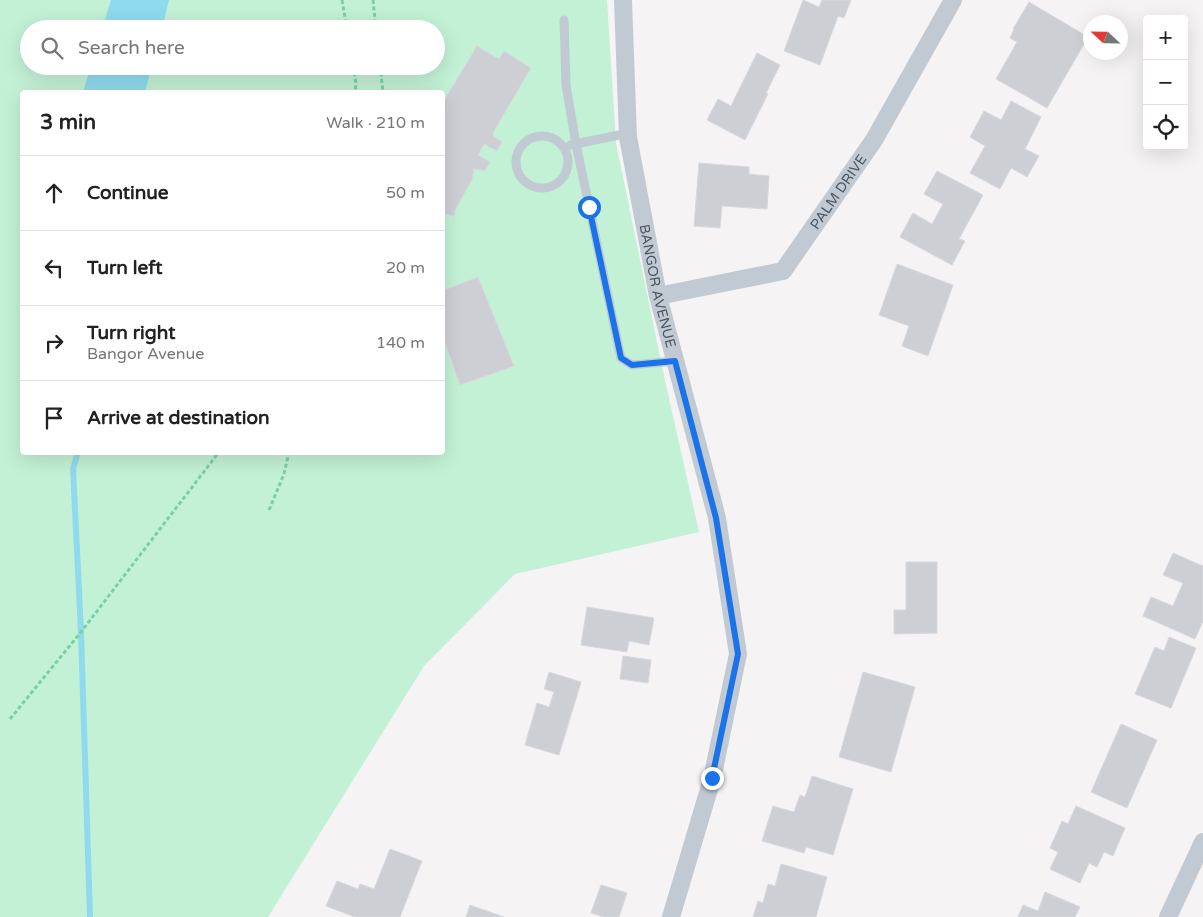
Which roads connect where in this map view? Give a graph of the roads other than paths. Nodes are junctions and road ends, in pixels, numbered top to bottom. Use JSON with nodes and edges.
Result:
{"nodes":[{"id":1,"x":623,"y":0,"type":"edge"},
{"id":2,"x":953,"y":0,"type":"edge"},
{"id":3,"x":564,"y":20,"type":"dead end"},
{"id":4,"x":629,"y":134,"type":"junction"},
{"id":5,"x":576,"y":144,"type":"junction"},
{"id":6,"x":563,"y":146,"type":"junction"},
{"id":7,"x":658,"y":296,"type":"junction"},
{"id":8,"x":675,"y":361,"type":"junction"},
{"id":9,"x":1203,"y":842,"type":"edge"},
{"id":10,"x":670,"y":917,"type":"edge"},
{"id":11,"x":1168,"y":917,"type":"edge"}],
"edges":[{"from":1,"to":4,"type":"street","name":"BANGOR AVENUE"},
{"from":2,"to":7,"type":"street","name":"PALM DRIVE"},
{"from":3,"to":5,"type":"lane"},
{"from":4,"to":5,"type":"lane"},
{"from":4,"to":7,"type":"street","name":"BANGOR AVENUE"},
{"from":5,"to":6,"type":"lane"},
{"from":5,"to":8,"type":"lane"},
{"from":6,"to":6,"type":"lane"},
{"from":7,"to":8,"type":"street","name":"BANGOR AVENUE"},
{"from":8,"to":10,"type":"street","name":"BANGOR AVENUE"},
{"from":9,"to":11,"type":"street"}]}
